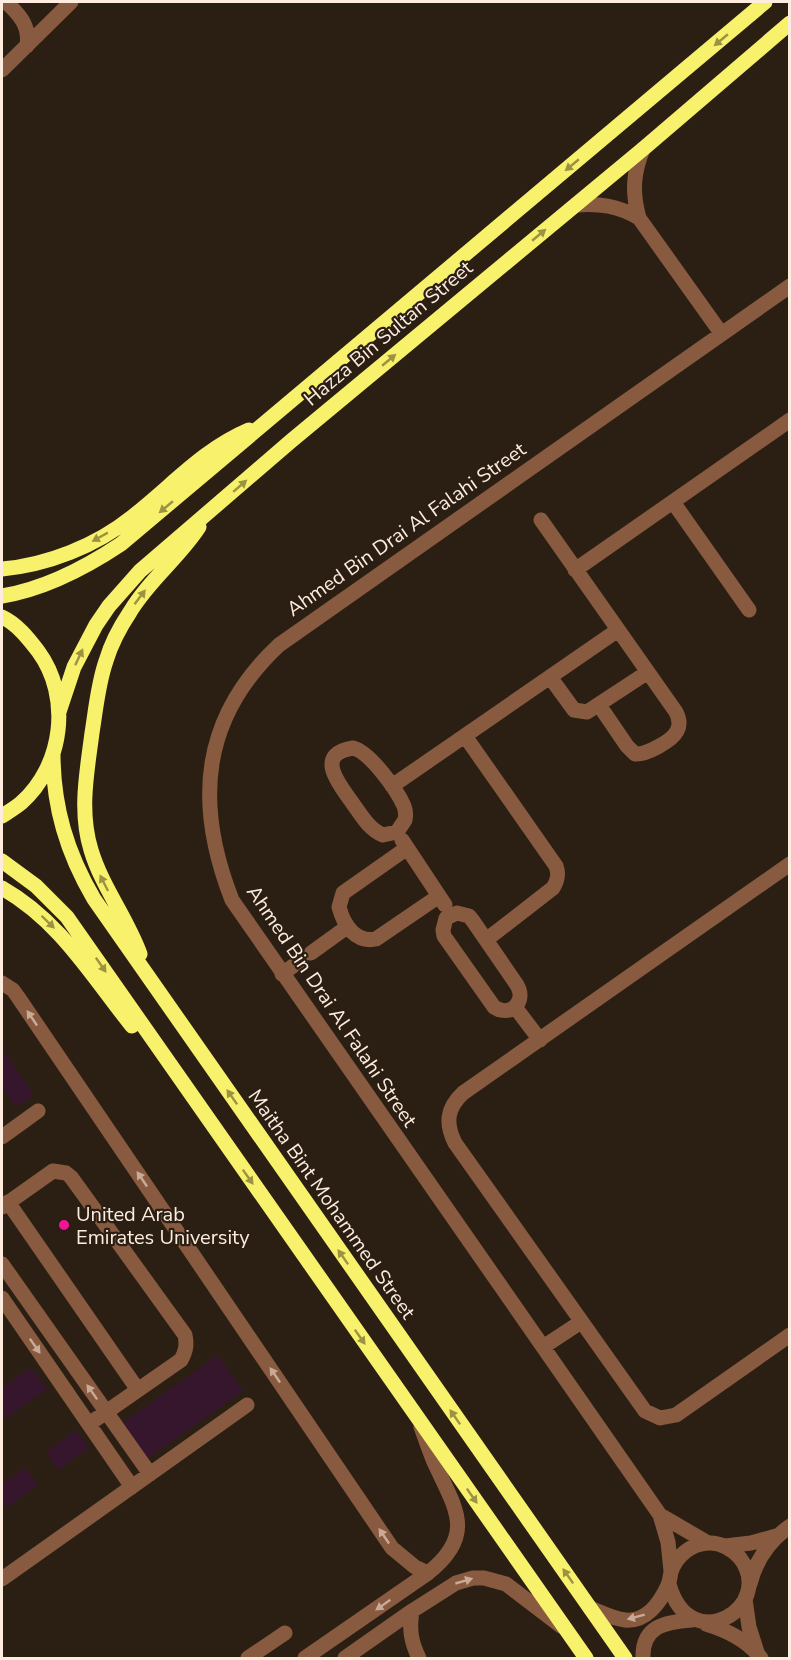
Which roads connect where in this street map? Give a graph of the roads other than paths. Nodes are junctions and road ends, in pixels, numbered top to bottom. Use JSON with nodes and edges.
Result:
{"nodes":[{"id":1,"x":6,"y":2,"type":"edge"},
{"id":2,"x":71,"y":2,"type":"edge"},
{"id":3,"x":765,"y":2,"type":"edge"},
{"id":4,"x":22,"y":18,"type":"junction"},
{"id":5,"x":51,"y":20,"type":"junction"},
{"id":6,"x":789,"y":23,"type":"edge"},
{"id":7,"x":27,"y":46,"type":"junction"},
{"id":8,"x":2,"y":70,"type":"edge"},
{"id":9,"x":643,"y":149,"type":"junction"},
{"id":10,"x":576,"y":205,"type":"junction"},
{"id":11,"x":639,"y":218,"type":"junction"},
{"id":12,"x":789,"y":286,"type":"edge"},
{"id":13,"x":721,"y":333,"type":"junction"},
{"id":14,"x":789,"y":420,"type":"edge"},
{"id":15,"x":268,"y":421,"type":"junction"},
{"id":16,"x":673,"y":502,"type":"junction"},
{"id":17,"x":207,"y":514,"type":"junction"},
{"id":18,"x":541,"y":520,"type":"dead end"},
{"id":19,"x":2,"y":569,"type":"edge"},
{"id":20,"x":575,"y":570,"type":"junction"},
{"id":21,"x":2,"y":596,"type":"edge"},
{"id":22,"x":749,"y":610,"type":"dead end"},
{"id":23,"x":2,"y":617,"type":"edge"},
{"id":24,"x":618,"y":630,"type":"junction"},
{"id":25,"x":648,"y":672,"type":"junction"},
{"id":26,"x":550,"y":677,"type":"junction"},
{"id":27,"x":599,"y":705,"type":"junction"},
{"id":28,"x":59,"y":712,"type":"junction"},
{"id":29,"x":465,"y":736,"type":"junction"},
{"id":30,"x":53,"y":753,"type":"junction"},
{"id":31,"x":392,"y":786,"type":"junction"},
{"id":32,"x":2,"y":816,"type":"edge"},
{"id":33,"x":397,"y":832,"type":"junction"},
{"id":34,"x":407,"y":848,"type":"junction"},
{"id":35,"x":2,"y":861,"type":"edge"},
{"id":36,"x":789,"y":864,"type":"edge"},
{"id":37,"x":2,"y":888,"type":"edge"},
{"id":38,"x":439,"y":896,"type":"junction"},
{"id":39,"x":451,"y":915,"type":"junction"},
{"id":40,"x":348,"y":927,"type":"junction"},
{"id":41,"x":486,"y":940,"type":"junction"},
{"id":42,"x":146,"y":974,"type":"junction"},
{"id":43,"x":282,"y":974,"type":"junction"},
{"id":44,"x":2,"y":982,"type":"edge"},
{"id":45,"x":515,"y":1007,"type":"junction"},
{"id":46,"x":540,"y":1040,"type":"junction"},
{"id":47,"x":169,"y":1063,"type":"junction"},
{"id":48,"x":38,"y":1111,"type":"dead end"},
{"id":49,"x":2,"y":1137,"type":"edge"},
{"id":50,"x":5,"y":1204,"type":"edge"},
{"id":51,"x":2,"y":1264,"type":"edge"},
{"id":52,"x":2,"y":1298,"type":"edge"},
{"id":53,"x":580,"y":1322,"type":"junction"},
{"id":54,"x":789,"y":1335,"type":"edge"},
{"id":55,"x":543,"y":1347,"type":"junction"},
{"id":56,"x":138,"y":1390,"type":"junction"},
{"id":57,"x":247,"y":1405,"type":"dead end"},
{"id":58,"x":107,"y":1412,"type":"junction"},
{"id":59,"x":419,"y":1421,"type":"junction"},
{"id":60,"x":89,"y":1424,"type":"junction"},
{"id":61,"x":150,"y":1474,"type":"junction"},
{"id":62,"x":132,"y":1487,"type":"junction"},
{"id":63,"x":660,"y":1515,"type":"junction"},
{"id":64,"x":789,"y":1526,"type":"edge"},
{"id":65,"x":776,"y":1536,"type":"junction"},
{"id":66,"x":708,"y":1543,"type":"junction"},
{"id":67,"x":725,"y":1546,"type":"junction"},
{"id":68,"x":428,"y":1573,"type":"junction"},
{"id":69,"x":670,"y":1577,"type":"junction"},
{"id":70,"x":2,"y":1579,"type":"edge"},
{"id":71,"x":747,"y":1594,"type":"junction"},
{"id":72,"x":590,"y":1608,"type":"junction"},
{"id":73,"x":412,"y":1611,"type":"junction"},
{"id":74,"x":697,"y":1621,"type":"junction"},
{"id":75,"x":566,"y":1630,"type":"junction"},
{"id":76,"x":285,"y":1633,"type":"dead end"},
{"id":77,"x":759,"y":1657,"type":"edge"},
{"id":78,"x":248,"y":1659,"type":"edge"},
{"id":79,"x":304,"y":1659,"type":"edge"},
{"id":80,"x":345,"y":1659,"type":"edge"},
{"id":81,"x":420,"y":1659,"type":"edge"},
{"id":82,"x":586,"y":1659,"type":"edge"},
{"id":83,"x":625,"y":1659,"type":"edge"},
{"id":84,"x":643,"y":1659,"type":"edge"}],
"edges":[{"from":1,"to":4,"type":"street"},
{"from":2,"to":5,"type":"street"},
{"from":3,"to":15,"type":"main road","name":"Hazza Bin Sultan Street","one_way":true},
{"from":4,"to":5,"type":"street"},
{"from":4,"to":7,"type":"street"},
{"from":5,"to":7,"type":"street"},
{"from":6,"to":9,"type":"main road","name":"Hazza Bin Sultan Street"},
{"from":7,"to":8,"type":"street"},
{"from":9,"to":10,"type":"main road","name":"Hazza Bin Sultan Street"},
{"from":9,"to":11,"type":"street"},
{"from":10,"to":11,"type":"street"},
{"from":17,"to":10,"type":"main road","name":"Hazza Bin Sultan Street","one_way":true},
{"from":11,"to":13,"type":"street"},
{"from":12,"to":13,"type":"street","name":"Ahmed Bin Drai Al Falahi Street"},
{"from":13,"to":43,"type":"street","name":"Ahmed Bin Drai Al Falahi Street"},
{"from":14,"to":16,"type":"street"},
{"from":15,"to":19,"type":"main road","one_way":true},
{"from":15,"to":21,"type":"main road","name":"Hazza Bin Sultan Street","one_way":true},
{"from":16,"to":20,"type":"street"},
{"from":16,"to":22,"type":"street"},
{"from":28,"to":17,"type":"main road","name":"Hazza Bin Sultan Street","one_way":true},
{"from":42,"to":17,"type":"main road","one_way":true},
{"from":18,"to":20,"type":"street"},
{"from":20,"to":24,"type":"street"},
{"from":23,"to":28,"type":"main road"},
{"from":24,"to":25,"type":"street"},
{"from":24,"to":26,"type":"street"},
{"from":25,"to":27,"type":"street"},
{"from":25,"to":27,"type":"street"},
{"from":26,"to":27,"type":"street"},
{"from":26,"to":29,"type":"street"},
{"from":28,"to":30,"type":"main road"},
{"from":29,"to":31,"type":"street"},
{"from":29,"to":41,"type":"street"},
{"from":30,"to":32,"type":"main road"},
{"from":30,"to":42,"type":"main road","name":"Maitha Bint Mohammed Street"},
{"from":31,"to":33,"type":"street"},
{"from":31,"to":33,"type":"street"},
{"from":33,"to":34,"type":"street"},
{"from":34,"to":38,"type":"street"},
{"from":34,"to":40,"type":"street"},
{"from":35,"to":47,"type":"main road","one_way":true},
{"from":36,"to":46,"type":"street"},
{"from":37,"to":47,"type":"main road","one_way":true},
{"from":38,"to":39,"type":"street"},
{"from":38,"to":40,"type":"street"},
{"from":39,"to":41,"type":"street"},
{"from":39,"to":45,"type":"street"},
{"from":40,"to":43,"type":"street"},
{"from":41,"to":45,"type":"street"},
{"from":72,"to":42,"type":"main road","name":"Maitha Bint Mohammed Street","one_way":true},
{"from":43,"to":55,"type":"street","name":"Ahmed Bin Drai Al Falahi Street"},
{"from":68,"to":44,"type":"street","one_way":true},
{"from":45,"to":46,"type":"street"},
{"from":46,"to":53,"type":"street"},
{"from":47,"to":59,"type":"main road","one_way":true},
{"from":48,"to":49,"type":"street"},
{"from":50,"to":56,"type":"street"},
{"from":50,"to":56,"type":"street"},
{"from":58,"to":51,"type":"street","one_way":true},
{"from":52,"to":60,"type":"street","one_way":true},
{"from":53,"to":54,"type":"street"},
{"from":53,"to":55,"type":"street"},
{"from":55,"to":63,"type":"street","name":"Ahmed Bin Drai Al Falahi Street"},
{"from":56,"to":58,"type":"street"},
{"from":57,"to":61,"type":"street"},
{"from":58,"to":60,"type":"street"},
{"from":58,"to":61,"type":"street"},
{"from":59,"to":68,"type":"street"},
{"from":59,"to":75,"type":"main road","one_way":true},
{"from":60,"to":62,"type":"street"},
{"from":61,"to":62,"type":"street"},
{"from":62,"to":70,"type":"street"},
{"from":63,"to":66,"type":"street","name":"Ahmed Bin Drai Al Falahi Street"},
{"from":63,"to":69,"type":"street","name":"Ahmed Bin Drai Al Falahi Street"},
{"from":64,"to":65,"type":"street"},
{"from":65,"to":67,"type":"street"},
{"from":65,"to":71,"type":"street"},
{"from":66,"to":67,"type":"street"},
{"from":66,"to":69,"type":"street"},
{"from":67,"to":71,"type":"street"},
{"from":68,"to":79,"type":"street","one_way":true},
{"from":69,"to":72,"type":"street","one_way":true},
{"from":69,"to":74,"type":"street"},
{"from":71,"to":74,"type":"street"},
{"from":71,"to":77,"type":"street"},
{"from":72,"to":83,"type":"main road","name":"Maitha Bint Mohammed Street"},
{"from":73,"to":75,"type":"street","one_way":true},
{"from":73,"to":80,"type":"street"},
{"from":73,"to":81,"type":"street"},
{"from":74,"to":77,"type":"street"},
{"from":74,"to":84,"type":"street"},
{"from":75,"to":82,"type":"main road"},
{"from":76,"to":78,"type":"street"}]}
